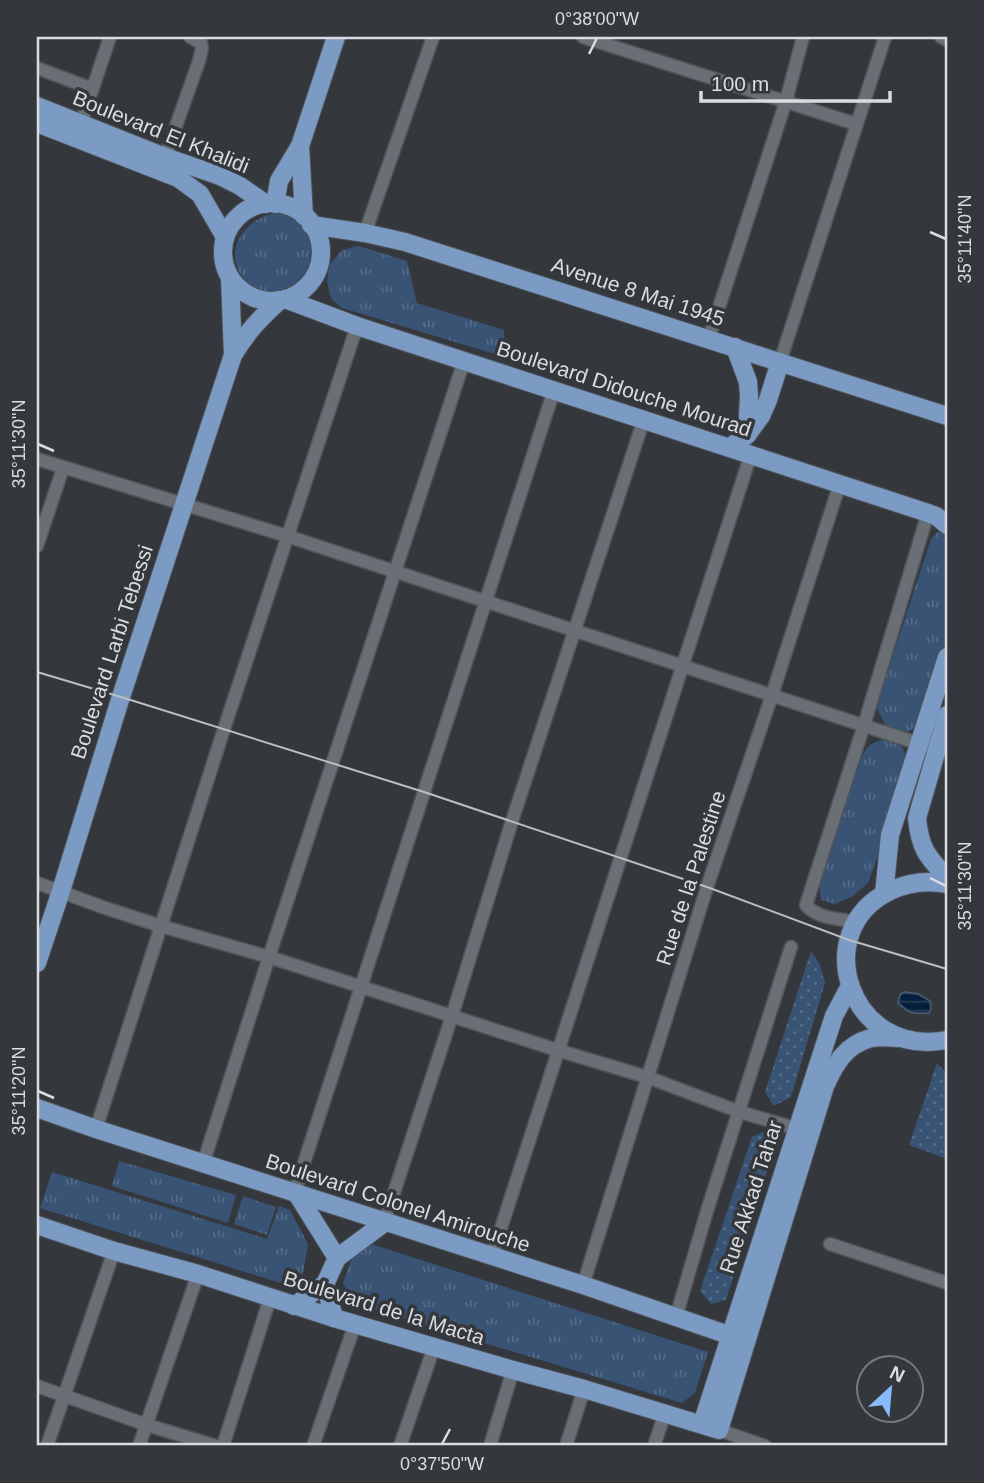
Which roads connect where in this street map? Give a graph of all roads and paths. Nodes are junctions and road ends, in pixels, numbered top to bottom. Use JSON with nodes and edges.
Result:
{"nodes":[{"id":1,"x":110,"y":37,"type":"edge"},
{"id":2,"x":190,"y":37,"type":"edge"},
{"id":3,"x":336,"y":37,"type":"edge"},
{"id":4,"x":433,"y":37,"type":"edge"},
{"id":5,"x":583,"y":37,"type":"edge"},
{"id":6,"x":803,"y":37,"type":"edge"},
{"id":7,"x":885,"y":37,"type":"edge"},
{"id":8,"x":940,"y":37,"type":"edge"},
{"id":9,"x":947,"y":40,"type":"edge"},
{"id":10,"x":37,"y":68,"type":"edge"},
{"id":11,"x":93,"y":89,"type":"junction"},
{"id":12,"x":786,"y":101,"type":"junction"},
{"id":13,"x":37,"y":106,"type":"edge"},
{"id":14,"x":37,"y":122,"type":"edge"},
{"id":15,"x":856,"y":124,"type":"junction"},
{"id":16,"x":79,"y":131,"type":"junction"},
{"id":17,"x":300,"y":146,"type":"junction"},
{"id":18,"x":165,"y":156,"type":"junction"},
{"id":19,"x":270,"y":204,"type":"junction"},
{"id":20,"x":308,"y":220,"type":"junction"},
{"id":21,"x":365,"y":233,"type":"junction"},
{"id":22,"x":225,"y":237,"type":"junction"},
{"id":23,"x":230,"y":278,"type":"junction"},
{"id":24,"x":283,"y":300,"type":"junction"},
{"id":25,"x":357,"y":326,"type":"junction"},
{"id":26,"x":709,"y":338,"type":"junction"},
{"id":27,"x":735,"y":347,"type":"junction"},
{"id":28,"x":233,"y":355,"type":"junction"},
{"id":29,"x":464,"y":361,"type":"junction"},
{"id":30,"x":780,"y":362,"type":"junction"},
{"id":31,"x":554,"y":390,"type":"junction"},
{"id":32,"x":947,"y":416,"type":"edge"},
{"id":33,"x":644,"y":419,"type":"junction"},
{"id":34,"x":747,"y":435,"type":"junction"},
{"id":35,"x":730,"y":447,"type":"junction"},
{"id":36,"x":751,"y":454,"type":"junction"},
{"id":37,"x":37,"y":459,"type":"edge"},
{"id":38,"x":63,"y":468,"type":"junction"},
{"id":39,"x":840,"y":483,"type":"junction"},
{"id":40,"x":183,"y":505,"type":"junction"},
{"id":41,"x":940,"y":518,"type":"edge"},
{"id":42,"x":287,"y":536,"type":"junction"},
{"id":43,"x":37,"y":545,"type":"edge"},
{"id":44,"x":395,"y":572,"type":"junction"},
{"id":45,"x":485,"y":602,"type":"junction"},
{"id":46,"x":575,"y":631,"type":"junction"},
{"id":47,"x":947,"y":657,"type":"edge"},
{"id":48,"x":682,"y":667,"type":"junction"},
{"id":49,"x":772,"y":695,"type":"junction"},
{"id":50,"x":947,"y":715,"type":"edge"},
{"id":51,"x":864,"y":725,"type":"junction"},
{"id":52,"x":927,"y":747,"type":"junction"},
{"id":53,"x":947,"y":878,"type":"edge"},
{"id":54,"x":37,"y":883,"type":"edge"},
{"id":55,"x":947,"y":884,"type":"edge"},
{"id":56,"x":61,"y":891,"type":"junction"},
{"id":57,"x":884,"y":894,"type":"junction"},
{"id":58,"x":857,"y":922,"type":"junction"},
{"id":59,"x":161,"y":926,"type":"junction"},
{"id":60,"x":791,"y":947,"type":"dead end"},
{"id":61,"x":269,"y":957,"type":"junction"},
{"id":62,"x":37,"y":963,"type":"edge"},
{"id":63,"x":850,"y":986,"type":"junction"},
{"id":64,"x":361,"y":988,"type":"junction"},
{"id":65,"x":452,"y":1016,"type":"junction"},
{"id":66,"x":900,"y":1038,"type":"junction"},
{"id":67,"x":943,"y":1043,"type":"edge"},
{"id":68,"x":557,"y":1050,"type":"junction"},
{"id":69,"x":647,"y":1077,"type":"junction"},
{"id":70,"x":37,"y":1108,"type":"edge"},
{"id":71,"x":740,"y":1112,"type":"junction"},
{"id":72,"x":96,"y":1129,"type":"junction"},
{"id":73,"x":803,"y":1130,"type":"junction"},
{"id":74,"x":203,"y":1164,"type":"junction"},
{"id":75,"x":296,"y":1194,"type":"junction"},
{"id":76,"x":384,"y":1223,"type":"junction"},
{"id":77,"x":37,"y":1225,"type":"edge"},
{"id":78,"x":830,"y":1244,"type":"dead end"},
{"id":79,"x":114,"y":1251,"type":"junction"},
{"id":80,"x":492,"y":1256,"type":"junction"},
{"id":81,"x":337,"y":1258,"type":"junction"},
{"id":82,"x":198,"y":1275,"type":"junction"},
{"id":83,"x":947,"y":1283,"type":"edge"},
{"id":84,"x":325,"y":1284,"type":"junction"},
{"id":85,"x":583,"y":1285,"type":"junction"},
{"id":86,"x":270,"y":1298,"type":"junction"},
{"id":87,"x":294,"y":1306,"type":"junction"},
{"id":88,"x":676,"y":1317,"type":"junction"},
{"id":89,"x":334,"y":1318,"type":"junction"},
{"id":90,"x":355,"y":1324,"type":"junction"},
{"id":91,"x":739,"y":1338,"type":"junction"},
{"id":92,"x":433,"y":1347,"type":"junction"},
{"id":93,"x":513,"y":1370,"type":"junction"},
{"id":94,"x":37,"y":1386,"type":"edge"},
{"id":95,"x":584,"y":1389,"type":"junction"},
{"id":96,"x":65,"y":1395,"type":"junction"},
{"id":97,"x":665,"y":1413,"type":"junction"},
{"id":98,"x":147,"y":1425,"type":"junction"},
{"id":99,"x":711,"y":1427,"type":"junction"},
{"id":100,"x":746,"y":1443,"type":"edge"},
{"id":101,"x":496,"y":1445,"type":"edge"},
{"id":102,"x":47,"y":1446,"type":"edge"},
{"id":103,"x":139,"y":1446,"type":"edge"},
{"id":104,"x":216,"y":1446,"type":"edge"},
{"id":105,"x":223,"y":1446,"type":"edge"},
{"id":106,"x":313,"y":1446,"type":"edge"},
{"id":107,"x":400,"y":1446,"type":"edge"},
{"id":108,"x":566,"y":1446,"type":"edge"},
{"id":109,"x":654,"y":1446,"type":"edge"},
{"id":110,"x":765,"y":1446,"type":"edge"}],
"edges":[{"from":1,"to":11,"type":"street"},
{"from":2,"to":18,"type":"street"},
{"from":3,"to":17,"type":"main road"},
{"from":4,"to":21,"type":"street"},
{"from":5,"to":12,"type":"street"},
{"from":6,"to":12,"type":"street"},
{"from":7,"to":15,"type":"street"},
{"from":8,"to":9,"type":"street"},
{"from":10,"to":11,"type":"street"},
{"from":11,"to":16,"type":"street"},
{"from":12,"to":15,"type":"street"},
{"from":12,"to":26,"type":"street"},
{"from":13,"to":16,"type":"main road","name":"Boulevard El Khalidi"},
{"from":14,"to":16,"type":"main road"},
{"from":15,"to":30,"type":"street"},
{"from":16,"to":18,"type":"main road","name":"Boulevard El Khalidi"},
{"from":16,"to":22,"type":"main road"},
{"from":17,"to":19,"type":"main road"},
{"from":17,"to":20,"type":"main road"},
{"from":18,"to":19,"type":"main road","name":"Boulevard El Khalidi"},
{"from":19,"to":20,"type":"main road"},
{"from":19,"to":22,"type":"main road"},
{"from":20,"to":21,"type":"main road","name":"Avenue 8 Mai 1945"},
{"from":20,"to":24,"type":"main road"},
{"from":21,"to":26,"type":"main road","name":"Avenue 8 Mai 1945"},
{"from":22,"to":23,"type":"main road"},
{"from":23,"to":24,"type":"main road"},
{"from":23,"to":28,"type":"main road"},
{"from":24,"to":25,"type":"main road","name":"Boulevard Didouche Mourad"},
{"from":24,"to":28,"type":"main road"},
{"from":25,"to":29,"type":"main road","name":"Boulevard Didouche Mourad"},
{"from":25,"to":42,"type":"street"},
{"from":26,"to":27,"type":"main road","name":"Avenue 8 Mai 1945"},
{"from":27,"to":30,"type":"main road","name":"Avenue 8 Mai 1945"},
{"from":27,"to":34,"type":"main road"},
{"from":28,"to":40,"type":"main road","name":"Boulevard Larbi Tebessi"},
{"from":29,"to":31,"type":"main road","name":"Boulevard Didouche Mourad"},
{"from":29,"to":44,"type":"street"},
{"from":30,"to":32,"type":"main road","name":"Avenue 8 Mai 1945"},
{"from":30,"to":34,"type":"main road"},
{"from":31,"to":33,"type":"main road","name":"Boulevard Didouche Mourad"},
{"from":31,"to":45,"type":"street"},
{"from":33,"to":35,"type":"main road","name":"Boulevard Didouche Mourad"},
{"from":33,"to":46,"type":"street"},
{"from":34,"to":35,"type":"main road"},
{"from":35,"to":36,"type":"main road","name":"Boulevard Didouche Mourad"},
{"from":36,"to":39,"type":"main road","name":"Boulevard Didouche Mourad"},
{"from":36,"to":48,"type":"street"},
{"from":37,"to":38,"type":"street"},
{"from":38,"to":40,"type":"street"},
{"from":38,"to":43,"type":"street"},
{"from":39,"to":41,"type":"main road","name":"Boulevard Didouche Mourad"},
{"from":39,"to":49,"type":"street","name":"Rue de la Palestine"},
{"from":40,"to":42,"type":"street"},
{"from":40,"to":56,"type":"main road","name":"Boulevard Larbi Tebessi"},
{"from":41,"to":51,"type":"street"},
{"from":42,"to":44,"type":"street"},
{"from":42,"to":59,"type":"street"},
{"from":44,"to":45,"type":"street"},
{"from":44,"to":61,"type":"street"},
{"from":45,"to":46,"type":"street"},
{"from":45,"to":64,"type":"street"},
{"from":46,"to":48,"type":"street"},
{"from":46,"to":65,"type":"street"},
{"from":47,"to":52,"type":"main road"},
{"from":48,"to":49,"type":"street"},
{"from":48,"to":68,"type":"street"},
{"from":49,"to":51,"type":"street"},
{"from":49,"to":69,"type":"street","name":"Rue de la Palestine"},
{"from":50,"to":52,"type":"main road"},
{"from":51,"to":52,"type":"street"},
{"from":51,"to":58,"type":"street"},
{"from":52,"to":53,"type":"main road"},
{"from":52,"to":57,"type":"main road"},
{"from":54,"to":56,"type":"street"},
{"from":55,"to":57,"type":"main road"},
{"from":56,"to":59,"type":"street"},
{"from":56,"to":62,"type":"main road","name":"Boulevard Larbi Tebessi"},
{"from":57,"to":58,"type":"main road"},
{"from":58,"to":63,"type":"main road"},
{"from":59,"to":61,"type":"street"},
{"from":59,"to":72,"type":"street"},
{"from":60,"to":71,"type":"street"},
{"from":61,"to":64,"type":"street"},
{"from":61,"to":74,"type":"street"},
{"from":63,"to":66,"type":"main road"},
{"from":63,"to":73,"type":"main road","name":"Rue Akkad Tahar"},
{"from":64,"to":65,"type":"street"},
{"from":64,"to":75,"type":"street"},
{"from":65,"to":68,"type":"street"},
{"from":65,"to":76,"type":"street"},
{"from":66,"to":67,"type":"main road"},
{"from":66,"to":73,"type":"main road","name":"Rue Akkad Tahar"},
{"from":68,"to":69,"type":"street"},
{"from":68,"to":80,"type":"street"},
{"from":69,"to":71,"type":"street"},
{"from":69,"to":85,"type":"street","name":"Rue de la Palestine"},
{"from":70,"to":72,"type":"main road","name":"Boulevard Colonel Amirouche"},
{"from":71,"to":73,"type":"street"},
{"from":71,"to":88,"type":"street"},
{"from":72,"to":74,"type":"main road","name":"Boulevard Colonel Amirouche"},
{"from":73,"to":91,"type":"main road","name":"Rue Akkad Tahar"},
{"from":74,"to":75,"type":"main road","name":"Boulevard Colonel Amirouche"},
{"from":75,"to":76,"type":"main road","name":"Boulevard Colonel Amirouche"},
{"from":75,"to":81,"type":"main road"},
{"from":76,"to":80,"type":"main road","name":"Boulevard Colonel Amirouche"},
{"from":76,"to":81,"type":"main road"},
{"from":77,"to":79,"type":"main road","name":"Boulevard de la Macta"},
{"from":78,"to":83,"type":"street"},
{"from":79,"to":82,"type":"main road","name":"Boulevard de la Macta"},
{"from":79,"to":96,"type":"street"},
{"from":80,"to":85,"type":"main road","name":"Boulevard Colonel Amirouche"},
{"from":81,"to":84,"type":"main road"},
{"from":82,"to":86,"type":"main road","name":"Boulevard de la Macta"},
{"from":82,"to":98,"type":"street"},
{"from":84,"to":87,"type":"main road"},
{"from":84,"to":89,"type":"main road"},
{"from":85,"to":88,"type":"main road","name":"Boulevard Colonel Amirouche"},
{"from":86,"to":87,"type":"main road","name":"Boulevard de la Macta"},
{"from":86,"to":105,"type":"street"},
{"from":87,"to":89,"type":"main road","name":"Boulevard de la Macta"},
{"from":88,"to":91,"type":"main road","name":"Boulevard Colonel Amirouche"},
{"from":89,"to":90,"type":"main road","name":"Boulevard de la Macta"},
{"from":90,"to":92,"type":"main road","name":"Boulevard de la Macta"},
{"from":90,"to":106,"type":"street"},
{"from":91,"to":99,"type":"main road","name":"Rue Akkad Tahar"},
{"from":92,"to":93,"type":"main road","name":"Boulevard de la Macta"},
{"from":92,"to":107,"type":"street"},
{"from":93,"to":95,"type":"main road","name":"Boulevard de la Macta"},
{"from":93,"to":101,"type":"street"},
{"from":94,"to":96,"type":"street"},
{"from":95,"to":97,"type":"main road","name":"Boulevard de la Macta"},
{"from":95,"to":108,"type":"street"},
{"from":96,"to":98,"type":"street"},
{"from":96,"to":102,"type":"street"},
{"from":97,"to":99,"type":"main road","name":"Boulevard de la Macta"},
{"from":97,"to":109,"type":"street"},
{"from":98,"to":103,"type":"street"},
{"from":98,"to":104,"type":"street"},
{"from":99,"to":100,"type":"street"},
{"from":100,"to":110,"type":"street"}]}
